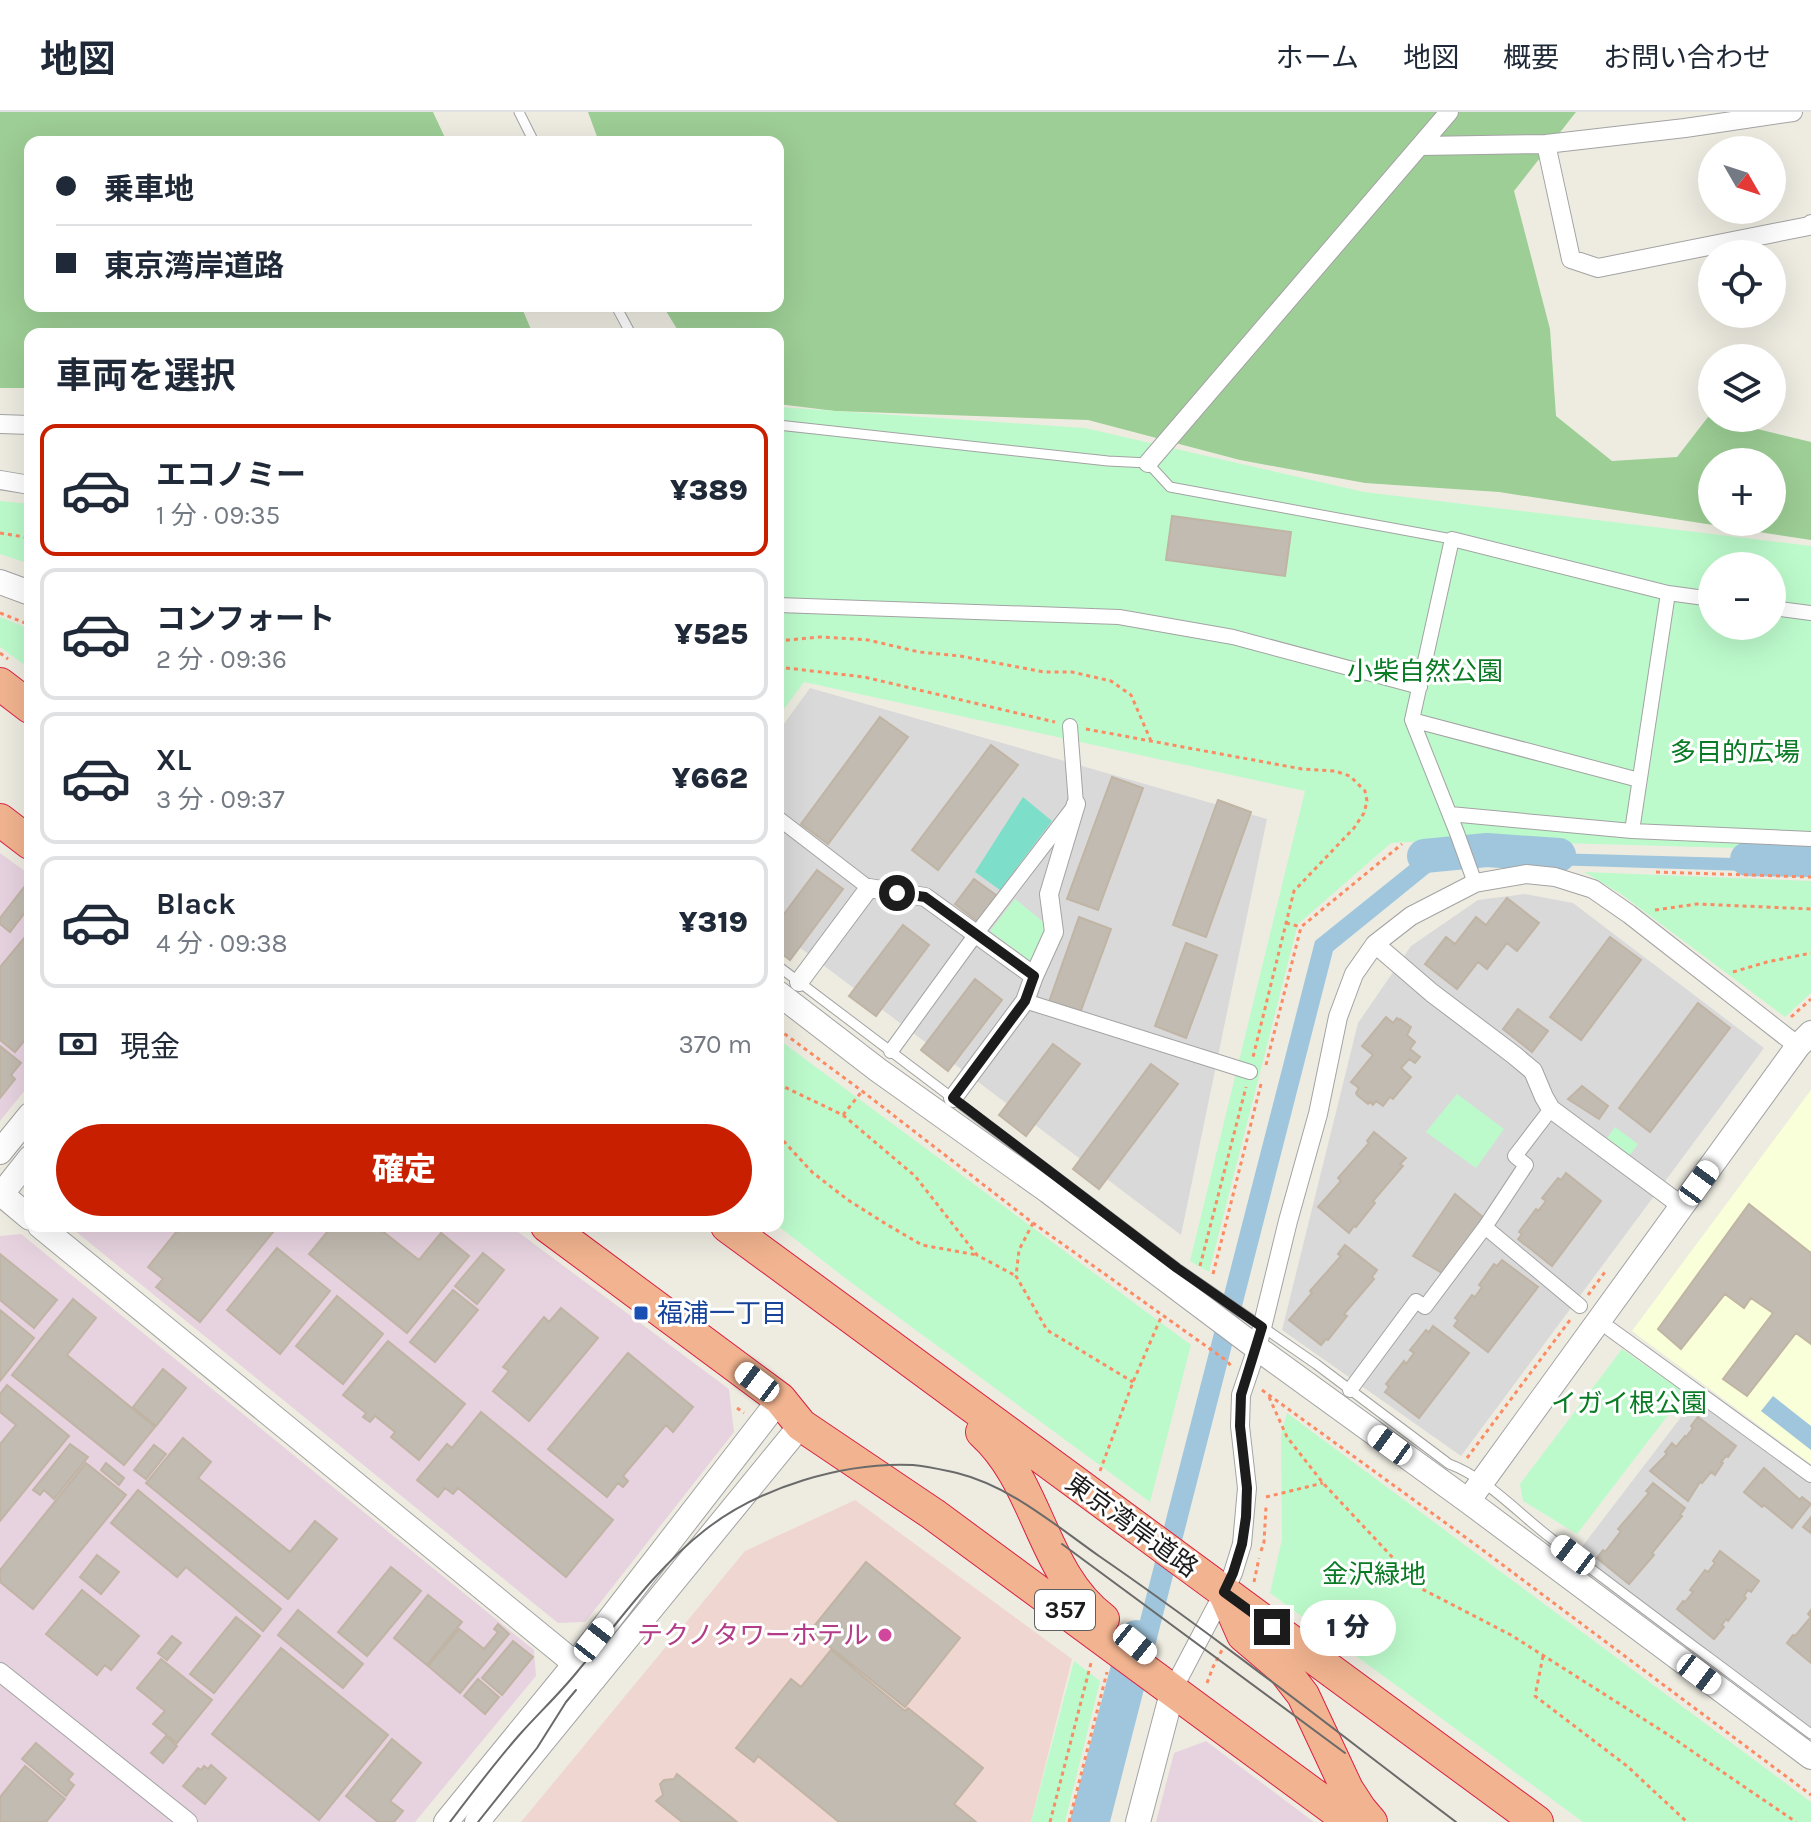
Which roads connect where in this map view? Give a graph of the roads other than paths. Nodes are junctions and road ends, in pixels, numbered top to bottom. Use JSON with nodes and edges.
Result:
{"nodes":[{"id":1,"x":519,"y":112,"type":"edge"},
{"id":2,"x":1449,"y":112,"type":"edge"},
{"id":3,"x":1793,"y":112,"type":"edge"},
{"id":4,"x":531,"y":136,"type":"edge"},
{"id":5,"x":1546,"y":144,"type":"junction"},
{"id":6,"x":1421,"y":146,"type":"junction"},
{"id":7,"x":1811,"y":224,"type":"edge"},
{"id":8,"x":0,"y":424,"type":"edge"},
{"id":9,"x":24,"y":425,"type":"edge"},
{"id":10,"x":784,"y":426,"type":"edge"},
{"id":11,"x":1148,"y":463,"type":"junction"},
{"id":12,"x":0,"y":480,"type":"edge"},
{"id":13,"x":24,"y":484,"type":"edge"},
{"id":14,"x":1452,"y":539,"type":"junction"},
{"id":15,"x":0,"y":582,"type":"edge"},
{"id":16,"x":24,"y":591,"type":"edge"},
{"id":17,"x":1668,"y":593,"type":"junction"},
{"id":18,"x":1698,"y":597,"type":"edge"},
{"id":19,"x":784,"y":605,"type":"edge"},
{"id":20,"x":1786,"y":610,"type":"edge"},
{"id":21,"x":1811,"y":613,"type":"edge"},
{"id":22,"x":0,"y":684,"type":"edge"},
{"id":23,"x":1420,"y":687,"type":"junction"},
{"id":24,"x":24,"y":702,"type":"edge"},
{"id":25,"x":1412,"y":720,"type":"junction"},
{"id":26,"x":1070,"y":726,"type":"road end"},
{"id":27,"x":1639,"y":780,"type":"junction"},
{"id":28,"x":1076,"y":804,"type":"junction"},
{"id":29,"x":1450,"y":814,"type":"junction"},
{"id":30,"x":0,"y":820,"type":"edge"},
{"id":31,"x":784,"y":823,"type":"edge"},
{"id":32,"x":1632,"y":831,"type":"junction"},
{"id":33,"x":24,"y":838,"type":"edge"},
{"id":34,"x":1811,"y":839,"type":"edge"},
{"id":35,"x":1473,"y":877,"type":"junction"},
{"id":36,"x":869,"y":888,"type":"junction"},
{"id":37,"x":976,"y":934,"type":"junction"},
{"id":38,"x":1375,"y":944,"type":"junction"},
{"id":39,"x":1034,"y":976,"type":"junction"},
{"id":40,"x":788,"y":988,"type":"edge"},
{"id":41,"x":1025,"y":1001,"type":"junction"},
{"id":42,"x":1796,"y":1037,"type":"edge"},
{"id":43,"x":891,"y":1051,"type":"junction"},
{"id":44,"x":1250,"y":1072,"type":"dead end"},
{"id":45,"x":953,"y":1098,"type":"junction"},
{"id":46,"x":1551,"y":1109,"type":"junction"},
{"id":47,"x":24,"y":1122,"type":"edge"},
{"id":48,"x":0,"y":1152,"type":"edge"},
{"id":49,"x":24,"y":1165,"type":"edge"},
{"id":50,"x":0,"y":1195,"type":"edge"},
{"id":51,"x":1682,"y":1206,"type":"junction"},
{"id":52,"x":24,"y":1213,"type":"edge"},
{"id":53,"x":1485,"y":1227,"type":"junction"},
{"id":54,"x":47,"y":1232,"type":"edge"},
{"id":55,"x":555,"y":1232,"type":"edge"},
{"id":56,"x":735,"y":1232,"type":"edge"},
{"id":57,"x":1207,"y":1296,"type":"junction"},
{"id":58,"x":1580,"y":1306,"type":"road end"},
{"id":59,"x":847,"y":1315,"type":"junction"},
{"id":60,"x":1610,"y":1329,"type":"dead end"},
{"id":61,"x":1260,"y":1337,"type":"junction"},
{"id":62,"x":1350,"y":1390,"type":"junction"},
{"id":63,"x":780,"y":1399,"type":"junction"},
{"id":64,"x":801,"y":1425,"type":"junction"},
{"id":65,"x":1811,"y":1475,"type":"edge"},
{"id":66,"x":1474,"y":1491,"type":"junction"},
{"id":67,"x":1224,"y":1592,"type":"junction"},
{"id":68,"x":0,"y":1672,"type":"edge"},
{"id":69,"x":584,"y":1672,"type":"junction"},
{"id":70,"x":1173,"y":1689,"type":"junction"},
{"id":71,"x":1811,"y":1734,"type":"edge"},
{"id":72,"x":1811,"y":1757,"type":"edge"},
{"id":73,"x":188,"y":1822,"type":"edge"},
{"id":74,"x":446,"y":1822,"type":"edge"},
{"id":75,"x":477,"y":1822,"type":"edge"},
{"id":76,"x":1138,"y":1822,"type":"edge"},
{"id":77,"x":1351,"y":1822,"type":"edge"},
{"id":78,"x":1371,"y":1822,"type":"edge"},
{"id":79,"x":1537,"y":1822,"type":"edge"}],
"edges":[{"from":1,"to":4,"type":"lane"},
{"from":2,"to":6,"type":"street"},
{"from":3,"to":5,"type":"street"},
{"from":5,"to":6,"type":"street"},
{"from":5,"to":7,"type":"street"},
{"from":6,"to":11,"type":"street"},
{"from":8,"to":9,"type":"street"},
{"from":10,"to":11,"type":"lane"},
{"from":11,"to":14,"type":"lane"},
{"from":12,"to":13,"type":"street"},
{"from":14,"to":17,"type":"street"},
{"from":14,"to":23,"type":"street"},
{"from":15,"to":16,"type":"street"},
{"from":17,"to":18,"type":"street"},
{"from":17,"to":27,"type":"street"},
{"from":19,"to":23,"type":"street"},
{"from":20,"to":21,"type":"street"},
{"from":22,"to":24,"type":"highway"},
{"from":23,"to":25,"type":"street"},
{"from":25,"to":27,"type":"street"},
{"from":25,"to":29,"type":"street"},
{"from":26,"to":28,"type":"street"},
{"from":27,"to":32,"type":"street"},
{"from":28,"to":37,"type":"street"},
{"from":28,"to":39,"type":"street"},
{"from":29,"to":32,"type":"street"},
{"from":29,"to":35,"type":"street"},
{"from":30,"to":33,"type":"highway"},
{"from":31,"to":36,"type":"street"},
{"from":32,"to":34,"type":"street"},
{"from":35,"to":38,"type":"street"},
{"from":35,"to":42,"type":"street"},
{"from":36,"to":37,"type":"street"},
{"from":36,"to":40,"type":"street"},
{"from":37,"to":39,"type":"street"},
{"from":37,"to":43,"type":"street"},
{"from":38,"to":46,"type":"street"},
{"from":38,"to":61,"type":"street"},
{"from":39,"to":41,"type":"street"},
{"from":40,"to":43,"type":"lane"},
{"from":40,"to":57,"type":"street"},
{"from":41,"to":44,"type":"street"},
{"from":41,"to":45,"type":"street"},
{"from":42,"to":51,"type":"street"},
{"from":43,"to":45,"type":"lane"},
{"from":45,"to":57,"type":"lane"},
{"from":46,"to":51,"type":"street"},
{"from":46,"to":53,"type":"street"},
{"from":47,"to":48,"type":"street"},
{"from":49,"to":50,"type":"street"},
{"from":50,"to":52,"type":"street"},
{"from":51,"to":66,"type":"street"},
{"from":53,"to":58,"type":"street"},
{"from":53,"to":62,"type":"street"},
{"from":54,"to":69,"type":"street"},
{"from":55,"to":63,"type":"highway","number":"357"},
{"from":56,"to":59,"type":"highway","name":"東京湾岸道路","number":"357"},
{"from":57,"to":61,"type":"street"},
{"from":59,"to":67,"type":"highway","name":"東京湾岸道路","number":"357"},
{"from":59,"to":70,"type":"highway","number":"357"},
{"from":60,"to":65,"type":"street"},
{"from":61,"to":62,"type":"lane"},
{"from":61,"to":66,"type":"street"},
{"from":61,"to":67,"type":"street"},
{"from":62,"to":66,"type":"lane"},
{"from":63,"to":64,"type":"highway","number":"357"},
{"from":63,"to":69,"type":"street"},
{"from":64,"to":69,"type":"street"},
{"from":64,"to":70,"type":"highway","number":"357"},
{"from":66,"to":71,"type":"lane"},
{"from":66,"to":72,"type":"street"},
{"from":67,"to":70,"type":"street"},
{"from":67,"to":78,"type":"highway"},
{"from":67,"to":79,"type":"highway","name":"東京湾岸道路","number":"357"},
{"from":68,"to":73,"type":"street"},
{"from":69,"to":74,"type":"street"},
{"from":69,"to":75,"type":"street"},
{"from":70,"to":76,"type":"street"},
{"from":70,"to":77,"type":"highway","number":"357"}]}
